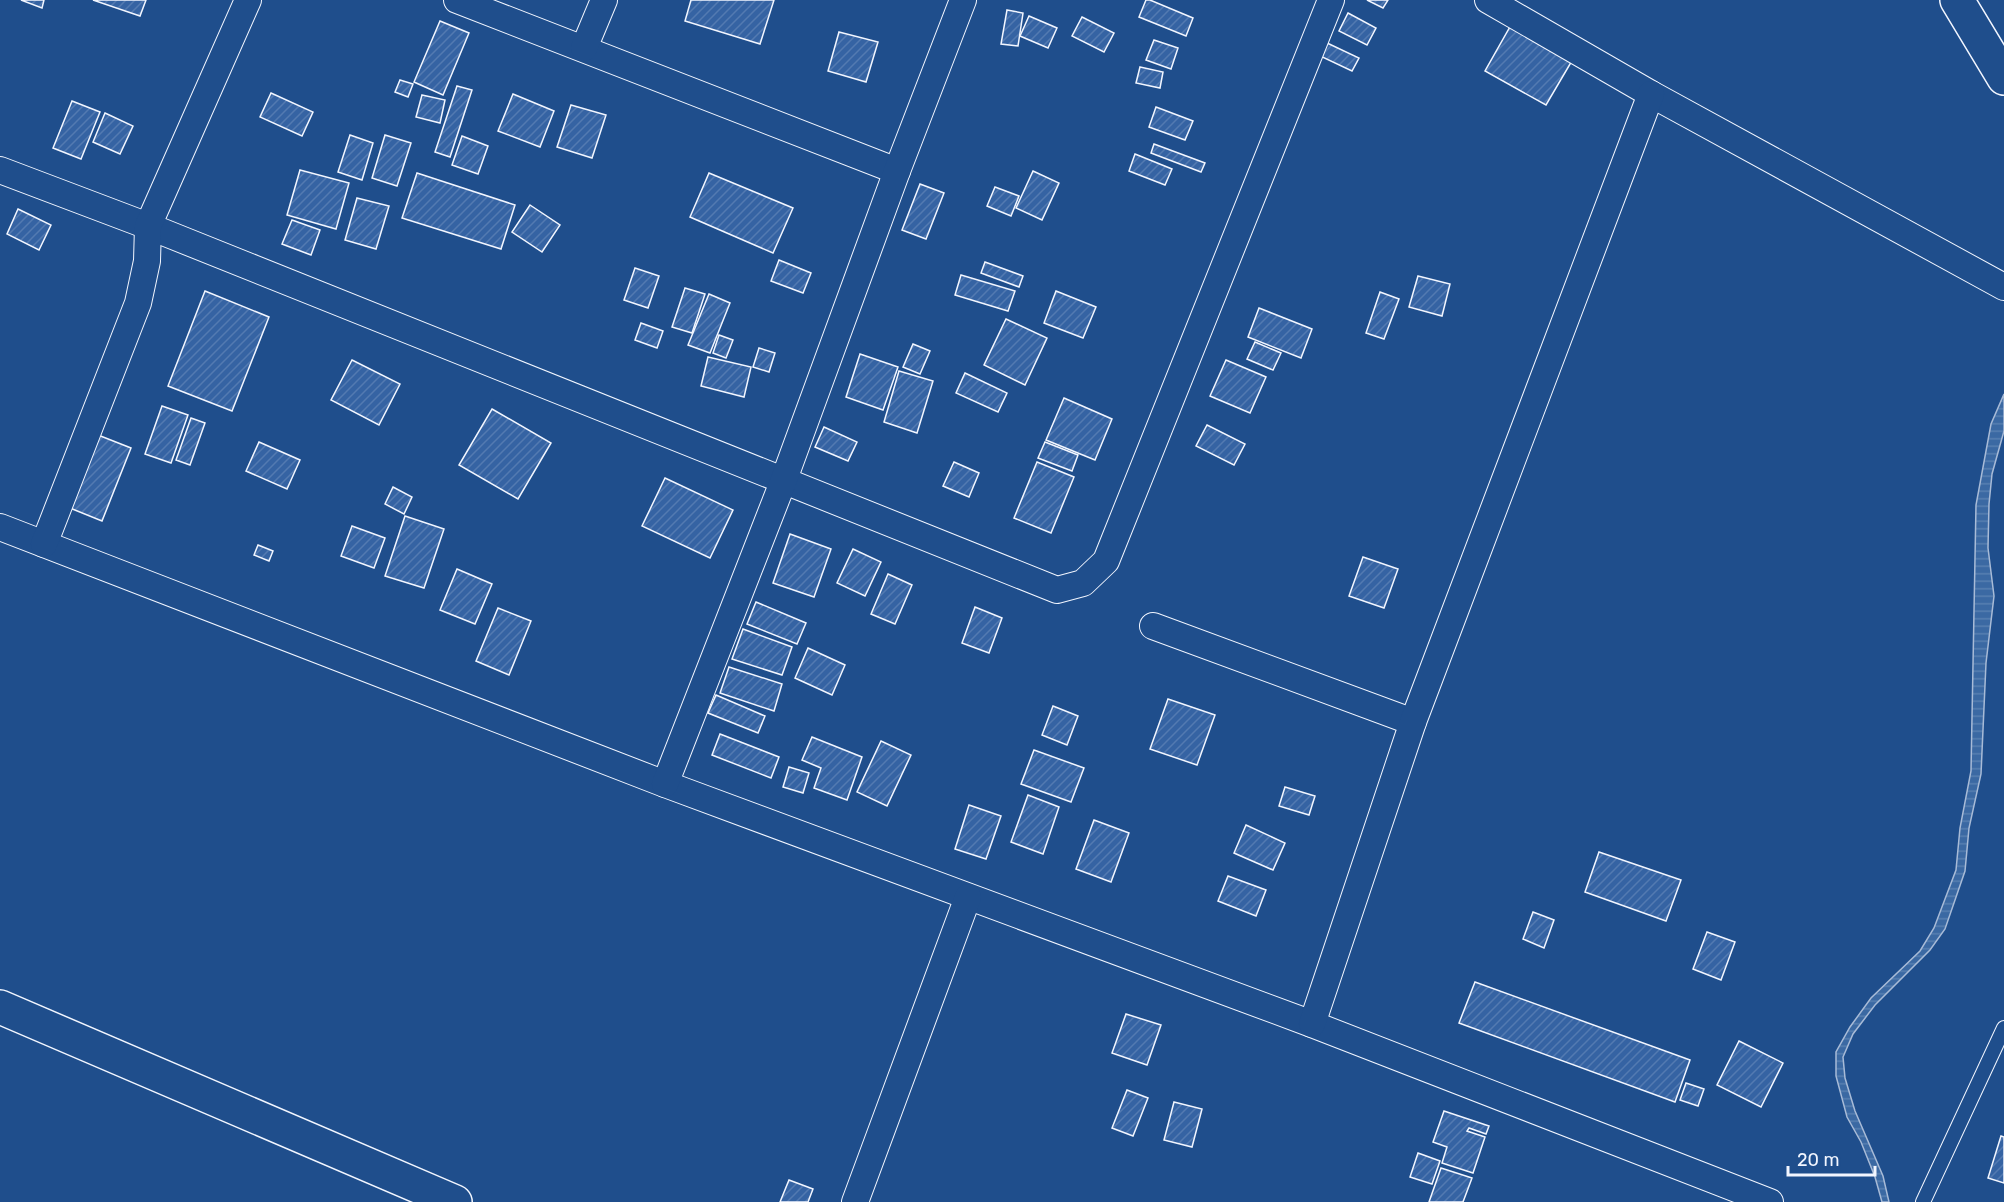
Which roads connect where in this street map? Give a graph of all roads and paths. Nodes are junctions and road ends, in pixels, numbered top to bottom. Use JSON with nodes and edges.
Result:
{"nodes":[{"id":1,"x":248,"y":0,"type":"edge"},
{"id":2,"x":457,"y":0,"type":"edge"},
{"id":3,"x":604,"y":0,"type":"edge"},
{"id":4,"x":963,"y":0,"type":"edge"},
{"id":5,"x":1330,"y":0,"type":"edge"},
{"id":6,"x":1488,"y":0,"type":"edge"},
{"id":7,"x":1957,"y":0,"type":"edge"},
{"id":8,"x":584,"y":48,"type":"junction"},
{"id":9,"x":2004,"y":78,"type":"edge"},
{"id":10,"x":1651,"y":94,"type":"junction"},
{"id":11,"x":0,"y":170,"type":"edge"},
{"id":12,"x":897,"y":171,"type":"junction"},
{"id":13,"x":148,"y":226,"type":"junction"},
{"id":14,"x":2004,"y":287,"type":"edge"},
{"id":15,"x":783,"y":482,"type":"junction"},
{"id":16,"x":0,"y":527,"type":"edge"},
{"id":17,"x":44,"y":544,"type":"junction"},
{"id":18,"x":1153,"y":626,"type":"dead end"},
{"id":19,"x":1413,"y":722,"type":"junction"},
{"id":20,"x":665,"y":784,"type":"junction"},
{"id":21,"x":968,"y":897,"type":"junction"},
{"id":22,"x":0,"y":1007,"type":"edge"},
{"id":23,"x":1312,"y":1024,"type":"junction"},
{"id":24,"x":2004,"y":1028,"type":"edge"},
{"id":25,"x":455,"y":1202,"type":"edge"},
{"id":26,"x":855,"y":1202,"type":"edge"},
{"id":27,"x":1770,"y":1202,"type":"edge"},
{"id":28,"x":1923,"y":1202,"type":"edge"}],
"edges":[{"from":1,"to":13,"type":"street"},
{"from":2,"to":8,"type":"street"},
{"from":3,"to":8,"type":"street"},
{"from":4,"to":12,"type":"street"},
{"from":5,"to":15,"type":"street"},
{"from":6,"to":10,"type":"street"},
{"from":7,"to":9,"type":"main road"},
{"from":8,"to":12,"type":"street"},
{"from":10,"to":14,"type":"street"},
{"from":10,"to":19,"type":"street"},
{"from":11,"to":13,"type":"street"},
{"from":12,"to":15,"type":"street"},
{"from":13,"to":15,"type":"street"},
{"from":13,"to":17,"type":"street"},
{"from":15,"to":20,"type":"street"},
{"from":16,"to":17,"type":"street"},
{"from":17,"to":20,"type":"street"},
{"from":18,"to":19,"type":"street"},
{"from":19,"to":23,"type":"street"},
{"from":20,"to":21,"type":"street"},
{"from":21,"to":23,"type":"street"},
{"from":21,"to":26,"type":"street"},
{"from":22,"to":25,"type":"main road"},
{"from":23,"to":27,"type":"street"},
{"from":24,"to":28,"type":"lane"}]}
